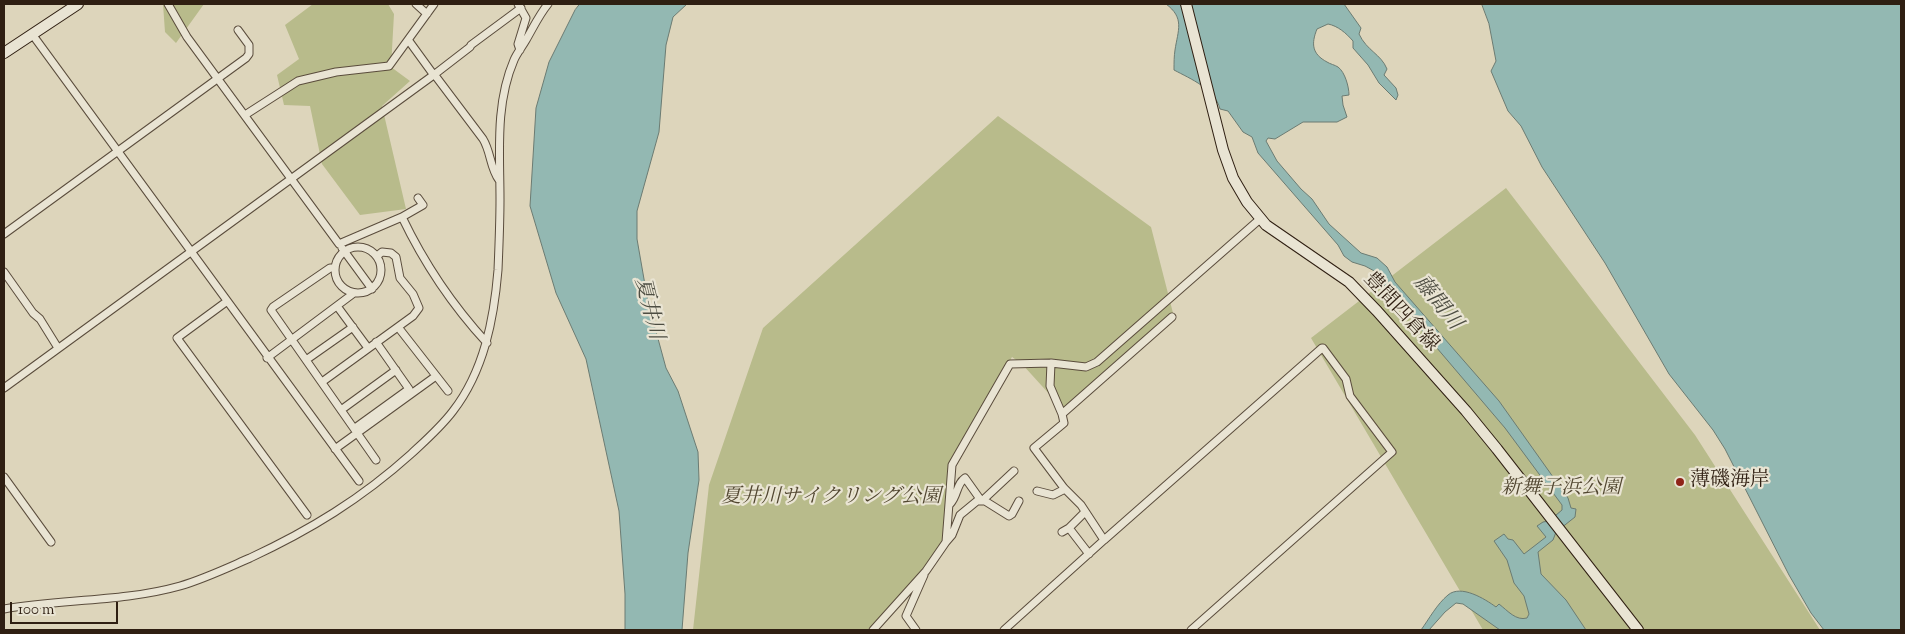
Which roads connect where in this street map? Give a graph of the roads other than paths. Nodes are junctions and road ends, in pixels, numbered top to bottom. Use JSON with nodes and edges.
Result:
{"nodes":[{"id":1,"x":78,"y":4,"type":"edge"},
{"id":2,"x":168,"y":4,"type":"edge"},
{"id":3,"x":416,"y":4,"type":"edge"},
{"id":4,"x":434,"y":4,"type":"edge"},
{"id":5,"x":548,"y":4,"type":"edge"},
{"id":6,"x":1186,"y":4,"type":"edge"},
{"id":7,"x":520,"y":6,"type":"edge"},
{"id":8,"x":427,"y":14,"type":"junction"},
{"id":9,"x":238,"y":30,"type":"dead end"},
{"id":10,"x":32,"y":34,"type":"junction"},
{"id":11,"x":409,"y":41,"type":"junction"},
{"id":12,"x":520,"y":50,"type":"junction"},
{"id":13,"x":4,"y":53,"type":"edge"},
{"id":14,"x":433,"y":74,"type":"junction"},
{"id":15,"x":218,"y":79,"type":"junction"},
{"id":16,"x":245,"y":115,"type":"junction"},
{"id":17,"x":118,"y":152,"type":"junction"},
{"id":18,"x":291,"y":178,"type":"junction"},
{"id":19,"x":499,"y":181,"type":"junction"},
{"id":20,"x":418,"y":198,"type":"dead end"},
{"id":21,"x":402,"y":217,"type":"junction"},
{"id":22,"x":1260,"y":219,"type":"junction"},
{"id":23,"x":4,"y":234,"type":"edge"},
{"id":24,"x":339,"y":244,"type":"junction"},
{"id":25,"x":190,"y":251,"type":"junction"},
{"id":26,"x":344,"y":251,"type":"junction"},
{"id":27,"x":377,"y":256,"type":"junction"},
{"id":28,"x":335,"y":268,"type":"junction"},
{"id":29,"x":4,"y":272,"type":"edge"},
{"id":30,"x":372,"y":289,"type":"junction"},
{"id":31,"x":354,"y":293,"type":"junction"},
{"id":32,"x":226,"y":302,"type":"junction"},
{"id":33,"x":337,"y":306,"type":"junction"},
{"id":34,"x":1172,"y":318,"type":"dead end"},
{"id":35,"x":353,"y":327,"type":"junction"},
{"id":36,"x":398,"y":327,"type":"junction"},
{"id":37,"x":292,"y":340,"type":"junction"},
{"id":38,"x":376,"y":342,"type":"junction"},
{"id":39,"x":486,"y":343,"type":"junction"},
{"id":40,"x":58,"y":348,"type":"junction"},
{"id":41,"x":368,"y":348,"type":"junction"},
{"id":42,"x":267,"y":358,"type":"junction"},
{"id":43,"x":306,"y":360,"type":"junction"},
{"id":44,"x":1051,"y":364,"type":"junction"},
{"id":45,"x":396,"y":370,"type":"junction"},
{"id":46,"x":436,"y":376,"type":"junction"},
{"id":47,"x":322,"y":382,"type":"junction"},
{"id":48,"x":4,"y":388,"type":"edge"},
{"id":49,"x":448,"y":391,"type":"dead end"},
{"id":50,"x":341,"y":410,"type":"junction"},
{"id":51,"x":1062,"y":414,"type":"junction"},
{"id":52,"x":356,"y":430,"type":"junction"},
{"id":53,"x":335,"y":449,"type":"junction"},
{"id":54,"x":376,"y":460,"type":"dead end"},
{"id":55,"x":1014,"y":472,"type":"dead end"},
{"id":56,"x":4,"y":477,"type":"edge"},
{"id":57,"x":358,"y":482,"type":"dead end"},
{"id":58,"x":1065,"y":489,"type":"junction"},
{"id":59,"x":1038,"y":491,"type":"dead end"},
{"id":60,"x":981,"y":500,"type":"junction"},
{"id":61,"x":1019,"y":501,"type":"dead end"},
{"id":62,"x":950,"y":504,"type":"junction"},
{"id":63,"x":1085,"y":512,"type":"junction"},
{"id":64,"x":307,"y":515,"type":"dead end"},
{"id":65,"x":1069,"y":528,"type":"junction"},
{"id":66,"x":1062,"y":532,"type":"dead end"},
{"id":67,"x":1104,"y":540,"type":"junction"},
{"id":68,"x":51,"y":542,"type":"dead end"},
{"id":69,"x":946,"y":542,"type":"junction"},
{"id":70,"x":1089,"y":554,"type":"junction"},
{"id":71,"x":926,"y":571,"type":"junction"},
{"id":72,"x":4,"y":609,"type":"edge"},
{"id":73,"x":873,"y":630,"type":"edge"},
{"id":74,"x":916,"y":630,"type":"edge"},
{"id":75,"x":1004,"y":630,"type":"edge"},
{"id":76,"x":1191,"y":630,"type":"edge"},
{"id":77,"x":1638,"y":630,"type":"edge"}],
"edges":[{"from":1,"to":10,"type":"main road"},
{"from":2,"to":15,"type":"street"},
{"from":3,"to":8,"type":"street"},
{"from":4,"to":8,"type":"street"},
{"from":5,"to":12,"type":"street"},
{"from":6,"to":22,"type":"main road","name":"豊間四倉線"},
{"from":7,"to":12,"type":"street"},
{"from":7,"to":14,"type":"street"},
{"from":8,"to":11,"type":"street"},
{"from":9,"to":15,"type":"street"},
{"from":10,"to":13,"type":"main road"},
{"from":10,"to":17,"type":"street"},
{"from":11,"to":14,"type":"street"},
{"from":11,"to":16,"type":"street"},
{"from":12,"to":19,"type":"street"},
{"from":14,"to":18,"type":"street"},
{"from":14,"to":19,"type":"street"},
{"from":15,"to":16,"type":"street"},
{"from":15,"to":17,"type":"street"},
{"from":16,"to":18,"type":"street"},
{"from":17,"to":23,"type":"street"},
{"from":17,"to":25,"type":"street"},
{"from":18,"to":24,"type":"street"},
{"from":18,"to":25,"type":"street"},
{"from":19,"to":39,"type":"street"},
{"from":20,"to":21,"type":"street"},
{"from":21,"to":24,"type":"street"},
{"from":21,"to":39,"type":"street"},
{"from":22,"to":44,"type":"street"},
{"from":22,"to":77,"type":"main road","name":"豊間四倉線"},
{"from":24,"to":26,"type":"street"},
{"from":25,"to":32,"type":"street"},
{"from":25,"to":40,"type":"street"},
{"from":26,"to":27,"type":"street"},
{"from":26,"to":28,"type":"street"},
{"from":26,"to":30,"type":"street"},
{"from":27,"to":30,"type":"street"},
{"from":27,"to":36,"type":"street"},
{"from":28,"to":31,"type":"street"},
{"from":28,"to":37,"type":"street"},
{"from":29,"to":40,"type":"street"},
{"from":30,"to":31,"type":"street"},
{"from":31,"to":33,"type":"street"},
{"from":32,"to":42,"type":"street"},
{"from":32,"to":64,"type":"street"},
{"from":33,"to":35,"type":"street"},
{"from":33,"to":37,"type":"street"},
{"from":34,"to":51,"type":"street"},
{"from":35,"to":41,"type":"street"},
{"from":35,"to":43,"type":"street"},
{"from":36,"to":38,"type":"street"},
{"from":36,"to":46,"type":"street"},
{"from":37,"to":42,"type":"street"},
{"from":37,"to":43,"type":"street"},
{"from":38,"to":41,"type":"street"},
{"from":38,"to":45,"type":"street"},
{"from":39,"to":72,"type":"street"},
{"from":40,"to":48,"type":"street"},
{"from":41,"to":47,"type":"street"},
{"from":42,"to":53,"type":"street"},
{"from":43,"to":47,"type":"street"},
{"from":44,"to":51,"type":"street"},
{"from":44,"to":62,"type":"street"},
{"from":45,"to":50,"type":"street"},
{"from":45,"to":52,"type":"street"},
{"from":46,"to":49,"type":"street"},
{"from":46,"to":52,"type":"street"},
{"from":47,"to":50,"type":"street"},
{"from":50,"to":52,"type":"street"},
{"from":51,"to":58,"type":"street"},
{"from":52,"to":53,"type":"street"},
{"from":52,"to":54,"type":"street"},
{"from":53,"to":57,"type":"street"},
{"from":55,"to":60,"type":"street"},
{"from":56,"to":68,"type":"street"},
{"from":58,"to":59,"type":"street"},
{"from":58,"to":63,"type":"street"},
{"from":60,"to":61,"type":"street"},
{"from":60,"to":62,"type":"street"},
{"from":60,"to":69,"type":"street"},
{"from":62,"to":69,"type":"street"},
{"from":63,"to":65,"type":"street"},
{"from":63,"to":67,"type":"street"},
{"from":65,"to":66,"type":"street"},
{"from":65,"to":70,"type":"street"},
{"from":67,"to":70,"type":"street"},
{"from":67,"to":76,"type":"street"},
{"from":69,"to":71,"type":"street"},
{"from":70,"to":75,"type":"street"},
{"from":71,"to":73,"type":"street"},
{"from":71,"to":74,"type":"street"}]}
